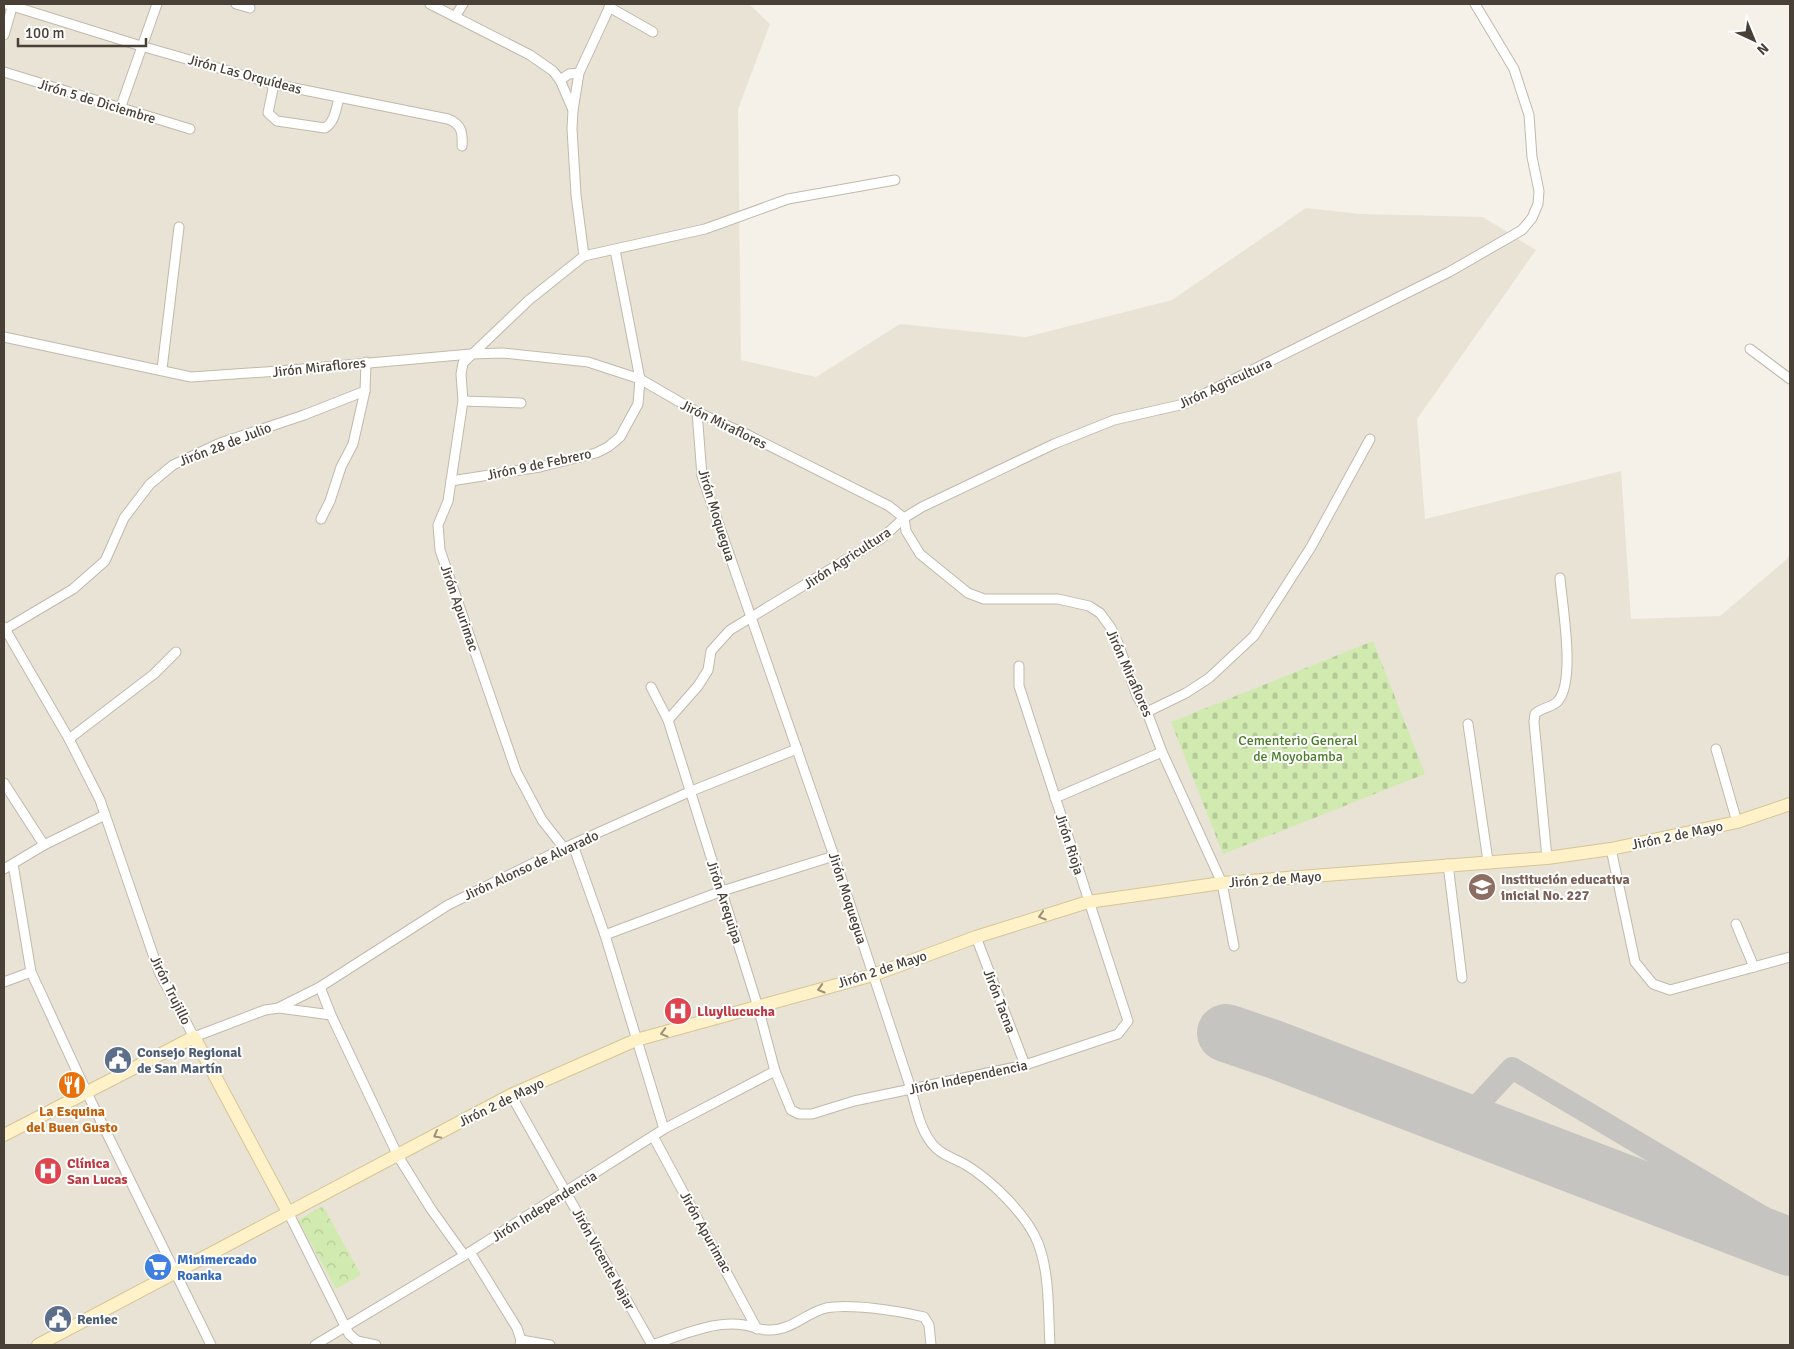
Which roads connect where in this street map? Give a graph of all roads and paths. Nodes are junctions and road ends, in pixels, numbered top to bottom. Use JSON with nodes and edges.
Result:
{"nodes":[{"id":1,"x":10,"y":4,"type":"edge"},
{"id":2,"x":157,"y":4,"type":"edge"},
{"id":3,"x":236,"y":4,"type":"edge"},
{"id":4,"x":430,"y":4,"type":"edge"},
{"id":5,"x":463,"y":4,"type":"edge"},
{"id":6,"x":1475,"y":4,"type":"edge"},
{"id":7,"x":610,"y":5,"type":"edge"},
{"id":8,"x":250,"y":8,"type":"dead end"},
{"id":9,"x":455,"y":17,"type":"junction"},
{"id":10,"x":652,"y":32,"type":"dead end"},
{"id":11,"x":4,"y":35,"type":"edge"},
{"id":12,"x":141,"y":46,"type":"junction"},
{"id":13,"x":4,"y":72,"type":"edge"},
{"id":14,"x":579,"y":74,"type":"junction"},
{"id":15,"x":560,"y":80,"type":"junction"},
{"id":16,"x":274,"y":84,"type":"junction"},
{"id":17,"x":339,"y":98,"type":"junction"},
{"id":18,"x":120,"y":109,"type":"junction"},
{"id":19,"x":573,"y":110,"type":"junction"},
{"id":20,"x":190,"y":129,"type":"dead end"},
{"id":21,"x":462,"y":146,"type":"dead end"},
{"id":22,"x":895,"y":180,"type":"dead end"},
{"id":23,"x":179,"y":227,"type":"dead end"},
{"id":24,"x":615,"y":250,"type":"junction"},
{"id":25,"x":584,"y":256,"type":"junction"},
{"id":26,"x":4,"y":337,"type":"edge"},
{"id":27,"x":1750,"y":349,"type":"dead end"},
{"id":28,"x":472,"y":354,"type":"junction"},
{"id":29,"x":366,"y":362,"type":"junction"},
{"id":30,"x":162,"y":369,"type":"junction"},
{"id":31,"x":640,"y":379,"type":"junction"},
{"id":32,"x":1790,"y":379,"type":"edge"},
{"id":33,"x":365,"y":392,"type":"junction"},
{"id":34,"x":463,"y":401,"type":"junction"},
{"id":35,"x":521,"y":403,"type":"dead end"},
{"id":36,"x":697,"y":412,"type":"junction"},
{"id":37,"x":1370,"y":439,"type":"dead end"},
{"id":38,"x":451,"y":481,"type":"junction"},
{"id":39,"x":904,"y":518,"type":"junction"},
{"id":40,"x":321,"y":519,"type":"dead end"},
{"id":41,"x":1560,"y":578,"type":"dead end"},
{"id":42,"x":752,"y":616,"type":"junction"},
{"id":43,"x":4,"y":629,"type":"edge"},
{"id":44,"x":176,"y":652,"type":"dead end"},
{"id":45,"x":1019,"y":666,"type":"dead end"},
{"id":46,"x":651,"y":687,"type":"dead end"},
{"id":47,"x":1147,"y":712,"type":"junction"},
{"id":48,"x":668,"y":720,"type":"junction"},
{"id":49,"x":1468,"y":724,"type":"dead end"},
{"id":50,"x":69,"y":740,"type":"junction"},
{"id":51,"x":797,"y":749,"type":"junction"},
{"id":52,"x":1716,"y":749,"type":"dead end"},
{"id":53,"x":1162,"y":752,"type":"junction"},
{"id":54,"x":4,"y":783,"type":"edge"},
{"id":55,"x":689,"y":792,"type":"junction"},
{"id":56,"x":1055,"y":798,"type":"junction"},
{"id":57,"x":1790,"y":804,"type":"edge"},
{"id":58,"x":105,"y":815,"type":"junction"},
{"id":59,"x":1737,"y":822,"type":"junction"},
{"id":60,"x":44,"y":845,"type":"junction"},
{"id":61,"x":569,"y":846,"type":"junction"},
{"id":62,"x":1611,"y":849,"type":"junction"},
{"id":63,"x":834,"y":856,"type":"junction"},
{"id":64,"x":1547,"y":858,"type":"junction"},
{"id":65,"x":1488,"y":861,"type":"junction"},
{"id":66,"x":13,"y":864,"type":"junction"},
{"id":67,"x":1448,"y":864,"type":"junction"},
{"id":68,"x":4,"y":869,"type":"edge"},
{"id":69,"x":1222,"y":882,"type":"junction"},
{"id":70,"x":722,"y":891,"type":"junction"},
{"id":71,"x":1088,"y":902,"type":"junction"},
{"id":72,"x":1736,"y":924,"type":"dead end"},
{"id":73,"x":605,"y":935,"type":"junction"},
{"id":74,"x":976,"y":937,"type":"junction"},
{"id":75,"x":1234,"y":946,"type":"dead end"},
{"id":76,"x":1790,"y":957,"type":"edge"},
{"id":77,"x":1754,"y":967,"type":"junction"},
{"id":78,"x":31,"y":972,"type":"junction"},
{"id":79,"x":872,"y":974,"type":"junction"},
{"id":80,"x":1462,"y":978,"type":"dead end"},
{"id":81,"x":4,"y":982,"type":"edge"},
{"id":82,"x":320,"y":987,"type":"junction"},
{"id":83,"x":758,"y":1007,"type":"junction"},
{"id":84,"x":278,"y":1008,"type":"junction"},
{"id":85,"x":331,"y":1015,"type":"junction"},
{"id":86,"x":1128,"y":1021,"type":"joint"},
{"id":87,"x":194,"y":1037,"type":"junction"},
{"id":88,"x":636,"y":1040,"type":"junction"},
{"id":89,"x":1025,"y":1065,"type":"junction"},
{"id":90,"x":775,"y":1071,"type":"junction"},
{"id":91,"x":911,"y":1089,"type":"junction"},
{"id":92,"x":87,"y":1093,"type":"junction"},
{"id":93,"x":511,"y":1095,"type":"junction"},
{"id":94,"x":799,"y":1114,"type":"joint"},
{"id":95,"x":664,"y":1129,"type":"junction"},
{"id":96,"x":4,"y":1135,"type":"edge"},
{"id":97,"x":653,"y":1136,"type":"junction"},
{"id":98,"x":398,"y":1156,"type":"junction"},
{"id":99,"x":566,"y":1191,"type":"junction"},
{"id":100,"x":288,"y":1212,"type":"junction"},
{"id":101,"x":467,"y":1254,"type":"junction"},
{"id":102,"x":175,"y":1274,"type":"junction"},
{"id":103,"x":346,"y":1326,"type":"junction"},
{"id":104,"x":757,"y":1329,"type":"junction"},
{"id":105,"x":521,"y":1343,"type":"edge"},
{"id":106,"x":38,"y":1345,"type":"edge"},
{"id":107,"x":211,"y":1345,"type":"edge"},
{"id":108,"x":315,"y":1345,"type":"edge"},
{"id":109,"x":376,"y":1345,"type":"edge"},
{"id":110,"x":550,"y":1345,"type":"edge"},
{"id":111,"x":652,"y":1345,"type":"edge"},
{"id":112,"x":932,"y":1345,"type":"edge"},
{"id":113,"x":1050,"y":1345,"type":"edge"}],
"edges":[{"from":1,"to":11,"type":"street"},
{"from":1,"to":12,"type":"street","name":"Jirón Las Orquídeas"},
{"from":2,"to":12,"type":"street"},
{"from":3,"to":8,"type":"street"},
{"from":4,"to":9,"type":"street"},
{"from":5,"to":9,"type":"street"},
{"from":6,"to":39,"type":"street","name":"Jirón Agricultura"},
{"from":7,"to":10,"type":"street"},
{"from":7,"to":14,"type":"street"},
{"from":9,"to":15,"type":"street"},
{"from":12,"to":16,"type":"street","name":"Jirón Las Orquídeas"},
{"from":12,"to":18,"type":"street"},
{"from":13,"to":18,"type":"street","name":"Jirón 5 de Diciembre"},
{"from":14,"to":15,"type":"street"},
{"from":14,"to":19,"type":"street"},
{"from":15,"to":19,"type":"street"},
{"from":16,"to":17,"type":"street","name":"Jirón Las Orquídeas"},
{"from":16,"to":17,"type":"street"},
{"from":17,"to":21,"type":"street","name":"Jirón Las Orquídeas"},
{"from":18,"to":20,"type":"street","name":"Jirón 5 de Diciembre"},
{"from":19,"to":25,"type":"street"},
{"from":22,"to":24,"type":"street"},
{"from":23,"to":30,"type":"street"},
{"from":24,"to":25,"type":"street"},
{"from":24,"to":31,"type":"street","name":"Jirón 9 de Febrero"},
{"from":25,"to":28,"type":"street","name":"Jirón Apurimac"},
{"from":26,"to":30,"type":"street","name":"Jirón Miraflores"},
{"from":27,"to":32,"type":"street"},
{"from":28,"to":29,"type":"street","name":"Jirón Miraflores"},
{"from":28,"to":31,"type":"street","name":"Jirón Miraflores"},
{"from":28,"to":34,"type":"street","name":"Jirón Apurimac"},
{"from":29,"to":30,"type":"street","name":"Jirón Miraflores"},
{"from":29,"to":33,"type":"street"},
{"from":31,"to":36,"type":"street","name":"Jirón Miraflores"},
{"from":31,"to":38,"type":"street","name":"Jirón 9 de Febrero"},
{"from":33,"to":40,"type":"street"},
{"from":33,"to":43,"type":"street","name":"Jirón 28 de Julio"},
{"from":34,"to":35,"type":"street"},
{"from":34,"to":38,"type":"street","name":"Jirón Apurimac"},
{"from":36,"to":39,"type":"street","name":"Jirón Miraflores"},
{"from":36,"to":42,"type":"street","name":"Jirón Moquegua"},
{"from":37,"to":47,"type":"street"},
{"from":38,"to":61,"type":"street","name":"Jirón Apurimac"},
{"from":39,"to":42,"type":"street","name":"Jirón Agricultura"},
{"from":39,"to":47,"type":"street","name":"Jirón Miraflores"},
{"from":41,"to":64,"type":"street"},
{"from":42,"to":48,"type":"street","name":"Jirón Agricultura"},
{"from":42,"to":51,"type":"street","name":"Jirón Moquegua"},
{"from":43,"to":50,"type":"street","name":"Jirón Trujillo"},
{"from":44,"to":50,"type":"street"},
{"from":45,"to":56,"type":"street","name":"Jirón Rioja"},
{"from":46,"to":48,"type":"street","name":"Jirón Arequipa"},
{"from":47,"to":53,"type":"street","name":"Jirón Miraflores"},
{"from":48,"to":55,"type":"street","name":"Jirón Arequipa"},
{"from":49,"to":65,"type":"street"},
{"from":50,"to":58,"type":"street","name":"Jirón Trujillo"},
{"from":51,"to":55,"type":"street","name":"Jirón Alonso de Alvarado"},
{"from":51,"to":63,"type":"street","name":"Jirón Moquegua"},
{"from":52,"to":59,"type":"street"},
{"from":53,"to":56,"type":"street"},
{"from":53,"to":69,"type":"street","name":"Jirón Miraflores"},
{"from":54,"to":60,"type":"street"},
{"from":55,"to":61,"type":"street","name":"Jirón Alonso de Alvarado"},
{"from":55,"to":70,"type":"street","name":"Jirón Arequipa"},
{"from":56,"to":71,"type":"street","name":"Jirón Rioja"},
{"from":57,"to":59,"type":"main road","name":"Jirón 2 de Mayo"},
{"from":58,"to":60,"type":"street"},
{"from":58,"to":87,"type":"street","name":"Jirón Trujillo"},
{"from":59,"to":62,"type":"main road","name":"Jirón 2 de Mayo"},
{"from":60,"to":66,"type":"street"},
{"from":61,"to":73,"type":"street","name":"Jirón Apurimac"},
{"from":61,"to":82,"type":"street","name":"Jirón Alonso de Alvarado"},
{"from":62,"to":64,"type":"main road","name":"Jirón 2 de Mayo"},
{"from":62,"to":77,"type":"street"},
{"from":63,"to":70,"type":"street"},
{"from":63,"to":79,"type":"street","name":"Jirón Moquegua"},
{"from":64,"to":65,"type":"main road","name":"Jirón 2 de Mayo"},
{"from":65,"to":67,"type":"main road","name":"Jirón 2 de Mayo"},
{"from":66,"to":68,"type":"street"},
{"from":66,"to":78,"type":"street"},
{"from":67,"to":69,"type":"main road","name":"Jirón 2 de Mayo"},
{"from":67,"to":80,"type":"street"},
{"from":69,"to":71,"type":"main road","name":"Jirón 2 de Mayo"},
{"from":69,"to":75,"type":"street","name":"Jirón Miraflores"},
{"from":70,"to":73,"type":"street"},
{"from":70,"to":83,"type":"street","name":"Jirón Arequipa"},
{"from":71,"to":74,"type":"main road","name":"Jirón 2 de Mayo","one_way":true},
{"from":71,"to":86,"type":"street","name":"Jirón Rioja"},
{"from":72,"to":77,"type":"street"},
{"from":73,"to":88,"type":"street","name":"Jirón Apurimac"},
{"from":74,"to":79,"type":"main road","name":"Jirón 2 de Mayo"},
{"from":74,"to":89,"type":"street","name":"Jirón Tacna"},
{"from":76,"to":77,"type":"street"},
{"from":78,"to":81,"type":"street"},
{"from":78,"to":92,"type":"street"},
{"from":79,"to":83,"type":"main road","name":"Jirón 2 de Mayo","one_way":true},
{"from":79,"to":91,"type":"street","name":"Jirón Moquegua"},
{"from":82,"to":84,"type":"street","name":"Jirón Alonso de Alvarado"},
{"from":82,"to":85,"type":"street"},
{"from":83,"to":88,"type":"main road","name":"Jirón 2 de Mayo","one_way":true},
{"from":83,"to":90,"type":"street","name":"Jirón Arequipa"},
{"from":84,"to":85,"type":"street","name":"Jirón Alonso de Alvarado"},
{"from":84,"to":87,"type":"street","name":"Jirón Alonso de Alvarado"},
{"from":85,"to":98,"type":"street"},
{"from":86,"to":89,"type":"street","name":"Jirón Independencia"},
{"from":87,"to":92,"type":"main road","name":"Jirón Alonso de Alvarado"},
{"from":87,"to":100,"type":"main road","name":"Jirón Trujillo"},
{"from":88,"to":93,"type":"main road","name":"Jirón 2 de Mayo"},
{"from":88,"to":95,"type":"street","name":"Jirón Apurimac"},
{"from":89,"to":91,"type":"street","name":"Jirón Independencia"},
{"from":90,"to":94,"type":"street","name":"Jirón Arequipa"},
{"from":90,"to":95,"type":"street","name":"Jirón Independencia"},
{"from":91,"to":94,"type":"street","name":"Jirón Independencia"},
{"from":91,"to":113,"type":"street","name":"Jirón Moquegua"},
{"from":92,"to":96,"type":"main road","name":"Jirón Alonso de Alvarado"},
{"from":92,"to":102,"type":"street"},
{"from":93,"to":98,"type":"main road","name":"Jirón 2 de Mayo","one_way":true},
{"from":93,"to":99,"type":"street","name":"Jirón Vicente Najar"},
{"from":95,"to":97,"type":"street","name":"Jirón Independencia"},
{"from":97,"to":99,"type":"street","name":"Jirón Independencia"},
{"from":97,"to":104,"type":"street","name":"Jirón Apurimac"},
{"from":98,"to":100,"type":"main road","name":"Jirón 2 de Mayo"},
{"from":98,"to":101,"type":"street"},
{"from":99,"to":101,"type":"street","name":"Jirón Independencia"},
{"from":99,"to":111,"type":"street","name":"Jirón Vicente Najar"},
{"from":100,"to":102,"type":"main road","name":"Jirón 2 de Mayo"},
{"from":100,"to":103,"type":"street","name":"Jirón Trujillo"},
{"from":101,"to":103,"type":"street","name":"Jirón Independencia"},
{"from":101,"to":105,"type":"street"},
{"from":102,"to":106,"type":"main road","name":"Jirón 2 de Mayo"},
{"from":102,"to":107,"type":"street"},
{"from":103,"to":108,"type":"street","name":"Jirón Independencia"},
{"from":103,"to":109,"type":"street","name":"Jirón Trujillo"},
{"from":104,"to":111,"type":"street"},
{"from":104,"to":112,"type":"street"},
{"from":105,"to":110,"type":"street"}]}
